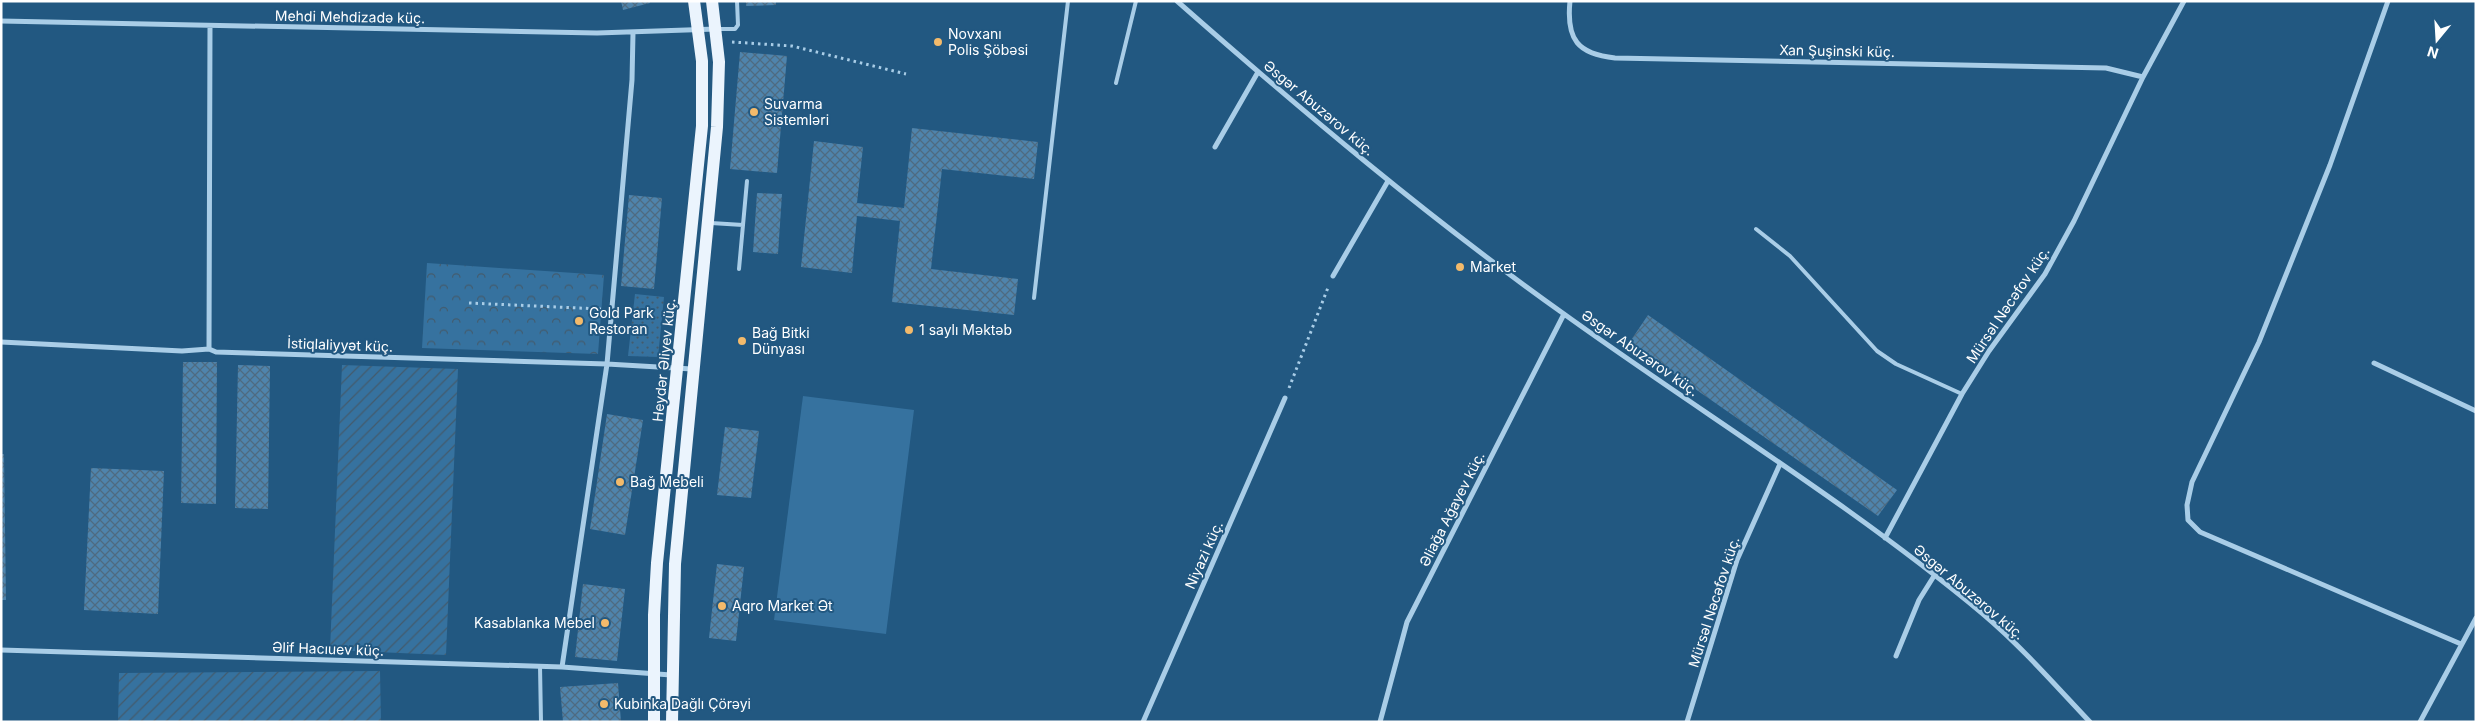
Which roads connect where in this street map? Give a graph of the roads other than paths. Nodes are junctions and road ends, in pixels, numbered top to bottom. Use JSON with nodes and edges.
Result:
{"nodes":[{"id":1,"x":694,"y":1,"type":"edge"},
{"id":2,"x":712,"y":1,"type":"edge"},
{"id":3,"x":737,"y":1,"type":"edge"},
{"id":4,"x":1068,"y":1,"type":"edge"},
{"id":5,"x":1136,"y":1,"type":"edge"},
{"id":6,"x":1177,"y":1,"type":"edge"},
{"id":7,"x":1570,"y":1,"type":"edge"},
{"id":8,"x":2184,"y":1,"type":"edge"},
{"id":9,"x":2388,"y":1,"type":"edge"},
{"id":10,"x":1,"y":21,"type":"edge"},
{"id":11,"x":210,"y":26,"type":"junction"},
{"id":12,"x":699,"y":31,"type":"junction"},
{"id":13,"x":633,"y":33,"type":"junction"},
{"id":14,"x":716,"y":35,"type":"junction"},
{"id":15,"x":1258,"y":72,"type":"junction"},
{"id":16,"x":2144,"y":76,"type":"junction"},
{"id":17,"x":1116,"y":83,"type":"dead end"},
{"id":18,"x":1215,"y":147,"type":"dead end"},
{"id":19,"x":747,"y":181,"type":"dead end"},
{"id":20,"x":1388,"y":181,"type":"junction"},
{"id":21,"x":708,"y":223,"type":"junction"},
{"id":22,"x":743,"y":225,"type":"junction"},
{"id":23,"x":1756,"y":229,"type":"dead end"},
{"id":24,"x":739,"y":269,"type":"dead end"},
{"id":25,"x":1333,"y":276,"type":"road end"},
{"id":26,"x":1034,"y":298,"type":"dead end"},
{"id":27,"x":1564,"y":314,"type":"junction"},
{"id":28,"x":1,"y":342,"type":"edge"},
{"id":29,"x":209,"y":349,"type":"junction"},
{"id":30,"x":2374,"y":363,"type":"dead end"},
{"id":31,"x":607,"y":364,"type":"junction"},
{"id":32,"x":678,"y":368,"type":"junction"},
{"id":33,"x":695,"y":370,"type":"junction"},
{"id":34,"x":1962,"y":394,"type":"junction"},
{"id":35,"x":1285,"y":398,"type":"road end"},
{"id":36,"x":2476,"y":411,"type":"edge"},
{"id":37,"x":1780,"y":464,"type":"junction"},
{"id":38,"x":1884,"y":538,"type":"junction"},
{"id":39,"x":1934,"y":576,"type":"junction"},
{"id":40,"x":2475,"y":621,"type":"edge"},
{"id":41,"x":2461,"y":644,"type":"junction"},
{"id":42,"x":1,"y":650,"type":"edge"},
{"id":43,"x":1896,"y":656,"type":"dead end"},
{"id":44,"x":540,"y":666,"type":"junction"},
{"id":45,"x":562,"y":666,"type":"junction"},
{"id":46,"x":653,"y":675,"type":"junction"},
{"id":47,"x":671,"y":675,"type":"junction"},
{"id":48,"x":541,"y":722,"type":"edge"},
{"id":49,"x":654,"y":722,"type":"edge"},
{"id":50,"x":672,"y":722,"type":"edge"},
{"id":51,"x":1143,"y":722,"type":"edge"},
{"id":52,"x":1380,"y":722,"type":"edge"},
{"id":53,"x":1687,"y":722,"type":"edge"},
{"id":54,"x":2090,"y":722,"type":"edge"},
{"id":55,"x":2420,"y":722,"type":"edge"}],
"edges":[{"from":1,"to":12,"type":"main road","name":"Heydər Əliyev küç."},
{"from":2,"to":14,"type":"main road"},
{"from":3,"to":14,"type":"lane"},
{"from":4,"to":26,"type":"lane"},
{"from":5,"to":17,"type":"lane"},
{"from":6,"to":15,"type":"street","name":"Əsgər Abuzərov küç."},
{"from":7,"to":16,"type":"street","name":"Xan Şuşinski küç."},
{"from":8,"to":16,"type":"street","name":"Mürsəl Nəcəfov küç."},
{"from":9,"to":41,"type":"street"},
{"from":10,"to":11,"type":"street","name":"Mehdi Mehdizadə küç."},
{"from":11,"to":13,"type":"street","name":"Mehdi Mehdizadə küç."},
{"from":11,"to":29,"type":"street"},
{"from":12,"to":13,"type":"street","name":"Mehdi Mehdizadə küç."},
{"from":12,"to":14,"type":"street","name":"Mehdi Mehdizadə küç."},
{"from":12,"to":32,"type":"main road","name":"Heydər Əliyev küç."},
{"from":13,"to":31,"type":"street"},
{"from":14,"to":21,"type":"main road"},
{"from":15,"to":18,"type":"street"},
{"from":15,"to":20,"type":"street","name":"Əsgər Abuzərov küç."},
{"from":16,"to":34,"type":"street","name":"Mürsəl Nəcəfov küç."},
{"from":19,"to":22,"type":"lane"},
{"from":20,"to":25,"type":"street"},
{"from":20,"to":27,"type":"street","name":"Əsgər Abuzərov küç."},
{"from":21,"to":22,"type":"lane"},
{"from":21,"to":33,"type":"main road"},
{"from":22,"to":24,"type":"lane"},
{"from":23,"to":34,"type":"lane"},
{"from":27,"to":37,"type":"street","name":"Əsgər Abuzərov küç."},
{"from":27,"to":52,"type":"street","name":"Əliağa Ağayev küç."},
{"from":28,"to":29,"type":"street","name":"İstiqlaliyyət küç."},
{"from":29,"to":31,"type":"street","name":"İstiqlaliyyət küç."},
{"from":30,"to":36,"type":"street"},
{"from":31,"to":32,"type":"street","name":"İstiqlaliyyət küç."},
{"from":31,"to":45,"type":"street"},
{"from":32,"to":33,"type":"street","name":"İstiqlaliyyət küç."},
{"from":32,"to":46,"type":"main road","name":"Heydər Əliyev küç."},
{"from":33,"to":47,"type":"main road"},
{"from":34,"to":38,"type":"street","name":"Mürsəl Nəcəfov küç."},
{"from":35,"to":51,"type":"street","name":"Niyazi küç."},
{"from":37,"to":38,"type":"street","name":"Əsgər Abuzərov küç."},
{"from":37,"to":53,"type":"street","name":"Mürsəl Nəcəfov küç."},
{"from":38,"to":39,"type":"street","name":"Əsgər Abuzərov küç."},
{"from":39,"to":43,"type":"street"},
{"from":39,"to":54,"type":"street","name":"Əsgər Abuzərov küç."},
{"from":40,"to":41,"type":"street"},
{"from":41,"to":55,"type":"street"},
{"from":42,"to":44,"type":"street","name":"Əlif Hacıuev küç."},
{"from":44,"to":45,"type":"street","name":"Əlif Hacıuev küç."},
{"from":44,"to":48,"type":"lane"},
{"from":45,"to":46,"type":"street","name":"Əlif Hacıuev küç."},
{"from":46,"to":47,"type":"street","name":"Əlif Hacıuev küç."},
{"from":46,"to":49,"type":"main road","name":"Heydər Əliyev küç."},
{"from":47,"to":50,"type":"main road"}]}
